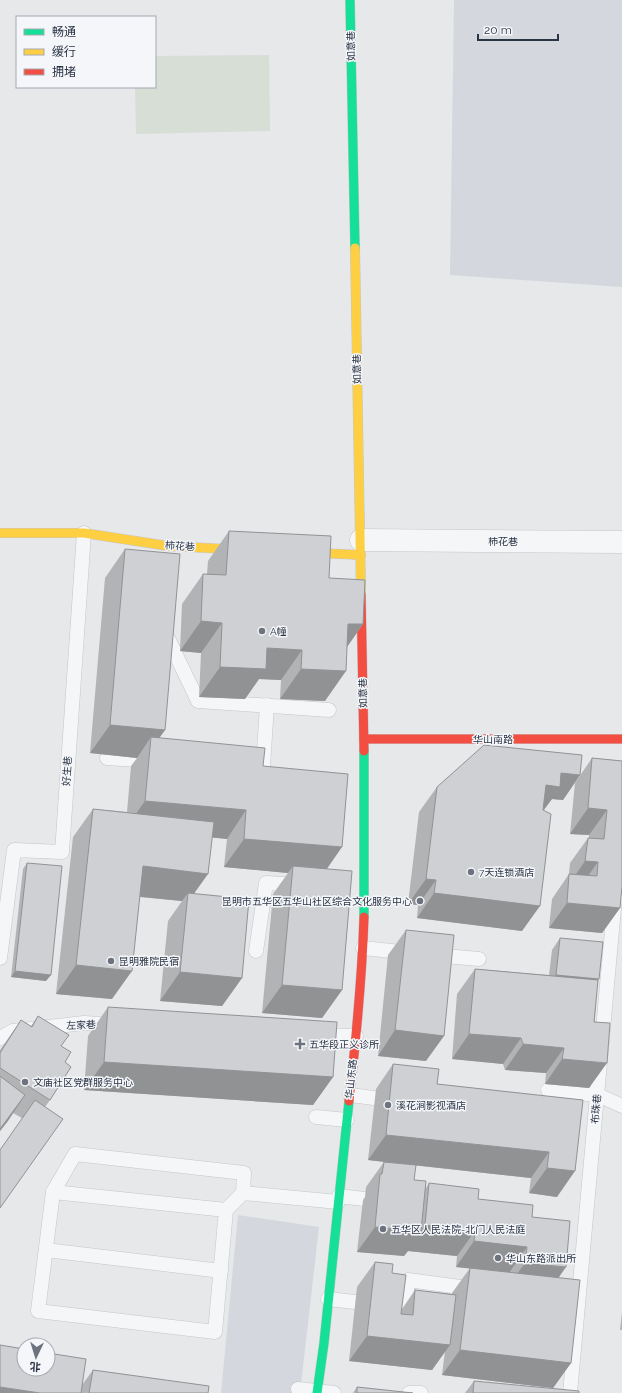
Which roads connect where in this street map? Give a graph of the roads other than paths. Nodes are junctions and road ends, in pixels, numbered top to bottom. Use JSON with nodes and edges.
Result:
{"nodes":[{"id":1,"x":350,"y":0,"type":"edge"},
{"id":2,"x":0,"y":533,"type":"edge"},
{"id":3,"x":84,"y":533,"type":"junction"},
{"id":4,"x":622,"y":542,"type":"edge"},
{"id":5,"x":168,"y":546,"type":"junction"},
{"id":6,"x":361,"y":548,"type":"junction"},
{"id":7,"x":253,"y":550,"type":"edge"},
{"id":8,"x":292,"y":552,"type":"edge"},
{"id":9,"x":167,"y":561,"type":"edge"},
{"id":10,"x":164,"y":613,"type":"edge"},
{"id":11,"x":163,"y":628,"type":"junction"},
{"id":12,"x":161,"y":652,"type":"edge"},
{"id":13,"x":267,"y":705,"type":"junction"},
{"id":14,"x":329,"y":710,"type":"dead end"},
{"id":15,"x":364,"y":739,"type":"junction"},
{"id":16,"x":622,"y":739,"type":"edge"},
{"id":17,"x":155,"y":746,"type":"edge"},
{"id":18,"x":107,"y":758,"type":"dead end"},
{"id":19,"x":154,"y":762,"type":"junction"},
{"id":20,"x":169,"y":763,"type":"edge"},
{"id":21,"x":247,"y":769,"type":"edge"},
{"id":22,"x":617,"y":880,"type":"edge"},
{"id":23,"x":311,"y":886,"type":"edge"},
{"id":24,"x":349,"y":889,"type":"edge"},
{"id":25,"x":365,"y":890,"type":"junction"},
{"id":26,"x":362,"y":948,"type":"junction"},
{"id":27,"x":256,"y":951,"type":"dead end"},
{"id":28,"x":0,"y":958,"type":"edge"},
{"id":29,"x":479,"y":959,"type":"dead end"},
{"id":30,"x":130,"y":1026,"type":"edge"},
{"id":31,"x":301,"y":1034,"type":"edge"},
{"id":32,"x":356,"y":1036,"type":"junction"},
{"id":33,"x":0,"y":1038,"type":"edge"},
{"id":34,"x":548,"y":1090,"type":"dead end"},
{"id":35,"x":350,"y":1095,"type":"junction"},
{"id":36,"x":598,"y":1095,"type":"junction"},
{"id":37,"x":374,"y":1098,"type":"dead end"},
{"id":38,"x":622,"y":1106,"type":"edge"},
{"id":39,"x":316,"y":1116,"type":"dead end"},
{"id":40,"x":347,"y":1120,"type":"junction"},
{"id":41,"x":53,"y":1192,"type":"junction"},
{"id":42,"x":243,"y":1193,"type":"junction"},
{"id":43,"x":339,"y":1199,"type":"junction"},
{"id":44,"x":364,"y":1199,"type":"dead end"},
{"id":45,"x":226,"y":1210,"type":"junction"},
{"id":46,"x":46,"y":1250,"type":"junction"},
{"id":47,"x":221,"y":1271,"type":"junction"},
{"id":48,"x":485,"y":1290,"type":"edge"},
{"id":49,"x":328,"y":1299,"type":"junction"},
{"id":50,"x":562,"y":1301,"type":"edge"},
{"id":51,"x":355,"y":1302,"type":"dead end"},
{"id":52,"x":578,"y":1303,"type":"junction"},
{"id":53,"x":389,"y":1305,"type":"edge"},
{"id":54,"x":298,"y":1389,"type":"dead end"},
{"id":55,"x":317,"y":1392,"type":"edge"},
{"id":56,"x":334,"y":1393,"type":"edge"},
{"id":57,"x":409,"y":1393,"type":"edge"},
{"id":58,"x":420,"y":1393,"type":"edge"},
{"id":59,"x":570,"y":1393,"type":"edge"}],
"edges":[{"from":1,"to":6,"type":"street","name":"如意巷"},
{"from":2,"to":3,"type":"street","name":"柿花巷"},
{"from":3,"to":5,"type":"street","name":"柿花巷"},
{"from":3,"to":28,"type":"lane","name":"好生巷"},
{"from":4,"to":6,"type":"street","name":"柿花巷"},
{"from":5,"to":7,"type":"street","name":"柿花巷"},
{"from":5,"to":9,"type":"lane"},
{"from":6,"to":8,"type":"street","name":"柿花巷"},
{"from":6,"to":15,"type":"street","name":"如意巷"},
{"from":10,"to":11,"type":"lane"},
{"from":11,"to":12,"type":"lane"},
{"from":11,"to":13,"type":"lane"},
{"from":13,"to":14,"type":"lane"},
{"from":13,"to":21,"type":"lane"},
{"from":15,"to":16,"type":"street","name":"华山南路"},
{"from":15,"to":25,"type":"street","name":"华山东路"},
{"from":17,"to":19,"type":"lane"},
{"from":18,"to":19,"type":"lane"},
{"from":19,"to":20,"type":"lane"},
{"from":22,"to":36,"type":"lane","name":"布珠巷"},
{"from":23,"to":27,"type":"lane"},
{"from":24,"to":25,"type":"lane"},
{"from":25,"to":26,"type":"street","name":"华山东路"},
{"from":26,"to":29,"type":"lane"},
{"from":26,"to":32,"type":"street","name":"华山东路"},
{"from":30,"to":33,"type":"lane","name":"左家巷"},
{"from":31,"to":32,"type":"lane"},
{"from":32,"to":35,"type":"street","name":"华山东路"},
{"from":34,"to":36,"type":"lane"},
{"from":35,"to":37,"type":"lane"},
{"from":35,"to":40,"type":"street","name":"华山东路"},
{"from":36,"to":38,"type":"lane"},
{"from":36,"to":52,"type":"lane","name":"布珠巷"},
{"from":39,"to":40,"type":"lane"},
{"from":40,"to":43,"type":"street","name":"华山东路"},
{"from":41,"to":42,"type":"lane"},
{"from":41,"to":45,"type":"lane"},
{"from":41,"to":46,"type":"lane"},
{"from":42,"to":43,"type":"lane"},
{"from":42,"to":45,"type":"lane"},
{"from":43,"to":44,"type":"lane"},
{"from":43,"to":49,"type":"street","name":"华山东路"},
{"from":45,"to":47,"type":"lane"},
{"from":46,"to":47,"type":"lane"},
{"from":46,"to":47,"type":"lane"},
{"from":48,"to":53,"type":"lane"},
{"from":49,"to":51,"type":"lane"},
{"from":49,"to":55,"type":"street","name":"华山东路"},
{"from":50,"to":52,"type":"lane"},
{"from":52,"to":59,"type":"lane","name":"布珠巷"},
{"from":54,"to":55,"type":"lane"},
{"from":55,"to":56,"type":"lane"},
{"from":57,"to":58,"type":"lane"}]}
